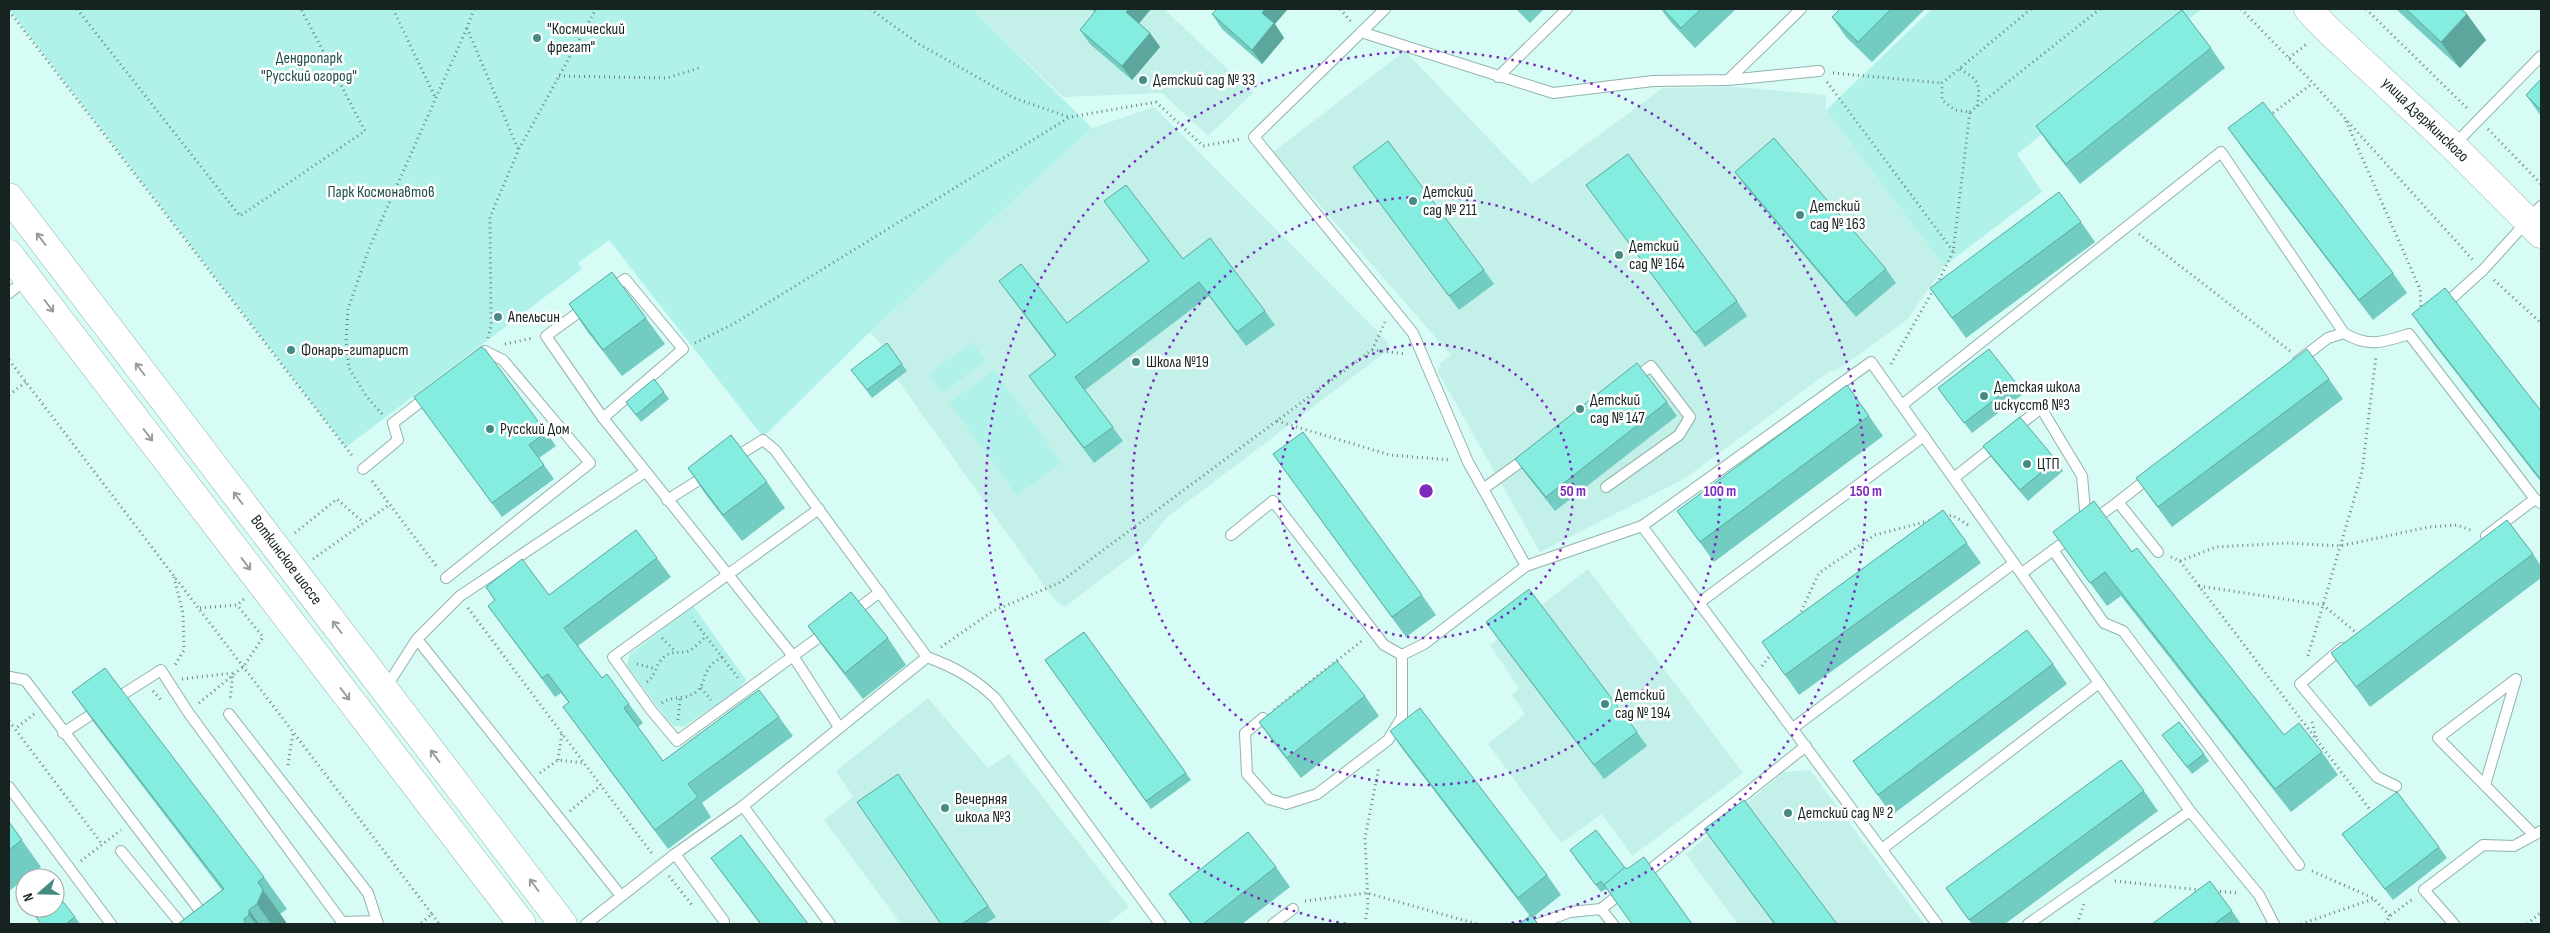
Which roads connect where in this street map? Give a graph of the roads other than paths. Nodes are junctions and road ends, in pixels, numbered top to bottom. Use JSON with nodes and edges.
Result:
{"nodes":[{"id":1,"x":1384,"y":9,"type":"edge"},
{"id":2,"x":1567,"y":9,"type":"edge"},
{"id":3,"x":1801,"y":9,"type":"edge"},
{"id":4,"x":2308,"y":9,"type":"edge"},
{"id":5,"x":1361,"y":32,"type":"junction"},
{"id":6,"x":2541,"y":56,"type":"edge"},
{"id":7,"x":1819,"y":71,"type":"road end"},
{"id":8,"x":1498,"y":77,"type":"junction"},
{"id":9,"x":1728,"y":80,"type":"junction"},
{"id":10,"x":2453,"y":146,"type":"junction"},
{"id":11,"x":9,"y":197,"type":"edge"},
{"id":12,"x":2537,"y":220,"type":"edge"},
{"id":13,"x":9,"y":254,"type":"edge"},
{"id":14,"x":18,"y":286,"type":"edge"},
{"id":15,"x":2435,"y":314,"type":"edge"},
{"id":16,"x":2421,"y":327,"type":"edge"},
{"id":17,"x":2344,"y":332,"type":"junction"},
{"id":18,"x":2410,"y":334,"type":"junction"},
{"id":19,"x":470,"y":363,"type":"edge"},
{"id":20,"x":2286,"y":371,"type":"edge"},
{"id":21,"x":1628,"y":383,"type":"edge"},
{"id":22,"x":440,"y":387,"type":"edge"},
{"id":23,"x":1902,"y":406,"type":"junction"},
{"id":24,"x":603,"y":418,"type":"junction"},
{"id":25,"x":1924,"y":436,"type":"junction"},
{"id":26,"x":1536,"y":451,"type":"edge"},
{"id":27,"x":363,"y":469,"type":"dead end"},
{"id":28,"x":644,"y":472,"type":"junction"},
{"id":29,"x":2156,"y":472,"type":"edge"},
{"id":30,"x":1954,"y":478,"type":"junction"},
{"id":31,"x":1606,"y":488,"type":"dead end"},
{"id":32,"x":1483,"y":489,"type":"junction"},
{"id":33,"x":667,"y":500,"type":"junction"},
{"id":34,"x":2538,"y":501,"type":"edge"},
{"id":35,"x":2118,"y":502,"type":"junction"},
{"id":36,"x":819,"y":509,"type":"junction"},
{"id":37,"x":1642,"y":526,"type":"junction"},
{"id":38,"x":2086,"y":526,"type":"junction"},
{"id":39,"x":1231,"y":535,"type":"dead end"},
{"id":40,"x":2483,"y":539,"type":"edge"},
{"id":41,"x":2053,"y":550,"type":"junction"},
{"id":42,"x":2158,"y":552,"type":"road end"},
{"id":43,"x":2014,"y":563,"type":"junction"},
{"id":44,"x":1526,"y":566,"type":"junction"},
{"id":45,"x":2022,"y":573,"type":"junction"},
{"id":46,"x":727,"y":575,"type":"junction"},
{"id":47,"x":446,"y":578,"type":"dead end"},
{"id":48,"x":880,"y":592,"type":"junction"},
{"id":49,"x":1699,"y":603,"type":"junction"},
{"id":50,"x":2358,"y":634,"type":"edge"},
{"id":51,"x":417,"y":640,"type":"junction"},
{"id":52,"x":1402,"y":654,"type":"junction"},
{"id":53,"x":793,"y":656,"type":"junction"},
{"id":54,"x":927,"y":657,"type":"junction"},
{"id":55,"x":9,"y":677,"type":"edge"},
{"id":56,"x":2099,"y":683,"type":"junction"},
{"id":57,"x":384,"y":689,"type":"junction"},
{"id":58,"x":229,"y":714,"type":"road end"},
{"id":59,"x":1264,"y":718,"type":"edge"},
{"id":60,"x":839,"y":727,"type":"junction"},
{"id":61,"x":1792,"y":728,"type":"junction"},
{"id":62,"x":63,"y":733,"type":"junction"},
{"id":63,"x":1806,"y":746,"type":"junction"},
{"id":64,"x":2485,"y":785,"type":"junction"},
{"id":65,"x":2396,"y":786,"type":"dead end"},
{"id":66,"x":9,"y":787,"type":"edge"},
{"id":67,"x":743,"y":806,"type":"junction"},
{"id":68,"x":2190,"y":811,"type":"junction"},
{"id":69,"x":2538,"y":833,"type":"edge"},
{"id":70,"x":1882,"y":849,"type":"junction"},
{"id":71,"x":121,"y":851,"type":"dead end"},
{"id":72,"x":675,"y":854,"type":"junction"},
{"id":73,"x":2299,"y":865,"type":"road end"},
{"id":74,"x":621,"y":896,"type":"junction"},
{"id":75,"x":1601,"y":908,"type":"junction"},
{"id":76,"x":1293,"y":909,"type":"road end"},
{"id":77,"x":724,"y":921,"type":"dead end"},
{"id":78,"x":378,"y":923,"type":"edge"},
{"id":79,"x":111,"y":924,"type":"edge"},
{"id":80,"x":180,"y":924,"type":"edge"},
{"id":81,"x":194,"y":924,"type":"edge"},
{"id":82,"x":522,"y":924,"type":"edge"},
{"id":83,"x":563,"y":924,"type":"edge"},
{"id":84,"x":586,"y":924,"type":"edge"},
{"id":85,"x":830,"y":924,"type":"edge"},
{"id":86,"x":1160,"y":924,"type":"edge"},
{"id":87,"x":1273,"y":924,"type":"edge"},
{"id":88,"x":1538,"y":924,"type":"edge"},
{"id":89,"x":1613,"y":924,"type":"edge"},
{"id":90,"x":1936,"y":924,"type":"edge"},
{"id":91,"x":2028,"y":924,"type":"edge"},
{"id":92,"x":2274,"y":924,"type":"edge"},
{"id":93,"x":2454,"y":924,"type":"edge"}],
"edges":[{"from":1,"to":5,"type":"lane"},
{"from":2,"to":8,"type":"lane"},
{"from":3,"to":9,"type":"lane"},
{"from":4,"to":10,"type":"main road","name":"улица Дзержинского"},
{"from":5,"to":8,"type":"lane"},
{"from":5,"to":32,"type":"lane"},
{"from":6,"to":10,"type":"lane"},
{"from":7,"to":9,"type":"lane"},
{"from":8,"to":9,"type":"lane"},
{"from":10,"to":12,"type":"main road","name":"улица Дзержинского"},
{"from":57,"to":11,"type":"main road","name":"Воткинское шоссе","one_way":true},
{"from":12,"to":15,"type":"lane"},
{"from":13,"to":14,"type":"main road","name":"Воткинское шоссе"},
{"from":14,"to":82,"type":"main road","name":"Воткинское шоссе","one_way":true},
{"from":16,"to":18,"type":"lane"},
{"from":17,"to":18,"type":"lane"},
{"from":17,"to":20,"type":"lane"},
{"from":17,"to":23,"type":"lane"},
{"from":18,"to":34,"type":"lane"},
{"from":19,"to":47,"type":"lane"},
{"from":21,"to":31,"type":"lane"},
{"from":22,"to":27,"type":"lane"},
{"from":23,"to":25,"type":"lane"},
{"from":23,"to":37,"type":"lane"},
{"from":24,"to":24,"type":"lane"},
{"from":24,"to":28,"type":"lane"},
{"from":25,"to":30,"type":"lane"},
{"from":25,"to":49,"type":"lane"},
{"from":26,"to":32,"type":"lane"},
{"from":28,"to":33,"type":"lane"},
{"from":28,"to":51,"type":"lane"},
{"from":29,"to":35,"type":"lane"},
{"from":30,"to":38,"type":"lane"},
{"from":30,"to":43,"type":"lane"},
{"from":32,"to":44,"type":"lane"},
{"from":33,"to":36,"type":"lane"},
{"from":33,"to":46,"type":"lane"},
{"from":34,"to":40,"type":"lane"},
{"from":35,"to":38,"type":"lane"},
{"from":35,"to":42,"type":"lane"},
{"from":36,"to":46,"type":"lane"},
{"from":36,"to":48,"type":"lane"},
{"from":37,"to":44,"type":"lane"},
{"from":37,"to":49,"type":"lane"},
{"from":38,"to":41,"type":"lane"},
{"from":39,"to":52,"type":"lane"},
{"from":41,"to":45,"type":"lane"},
{"from":41,"to":73,"type":"lane"},
{"from":43,"to":45,"type":"lane"},
{"from":43,"to":61,"type":"lane"},
{"from":44,"to":52,"type":"lane"},
{"from":45,"to":56,"type":"lane"},
{"from":46,"to":53,"type":"lane"},
{"from":46,"to":53,"type":"lane"},
{"from":48,"to":53,"type":"lane"},
{"from":48,"to":54,"type":"lane"},
{"from":49,"to":61,"type":"lane"},
{"from":50,"to":65,"type":"lane"},
{"from":51,"to":57,"type":"lane"},
{"from":51,"to":74,"type":"lane"},
{"from":52,"to":59,"type":"lane"},
{"from":53,"to":60,"type":"lane"},
{"from":54,"to":60,"type":"lane"},
{"from":54,"to":86,"type":"lane"},
{"from":55,"to":62,"type":"lane"},
{"from":56,"to":68,"type":"lane"},
{"from":56,"to":70,"type":"lane"},
{"from":83,"to":57,"type":"main road","name":"Воткинское шоссе","one_way":true},
{"from":58,"to":78,"type":"lane"},
{"from":60,"to":67,"type":"lane"},
{"from":61,"to":63,"type":"lane"},
{"from":62,"to":78,"type":"lane"},
{"from":62,"to":81,"type":"lane"},
{"from":63,"to":70,"type":"lane"},
{"from":63,"to":75,"type":"lane"},
{"from":64,"to":64,"type":"lane"},
{"from":64,"to":69,"type":"lane"},
{"from":66,"to":79,"type":"lane"},
{"from":67,"to":72,"type":"lane"},
{"from":67,"to":85,"type":"lane"},
{"from":68,"to":91,"type":"lane"},
{"from":68,"to":92,"type":"lane"},
{"from":69,"to":93,"type":"lane"},
{"from":70,"to":90,"type":"lane"},
{"from":71,"to":80,"type":"lane"},
{"from":72,"to":74,"type":"lane"},
{"from":72,"to":77,"type":"lane"},
{"from":74,"to":84,"type":"lane"},
{"from":75,"to":88,"type":"lane"},
{"from":75,"to":89,"type":"lane"},
{"from":76,"to":87,"type":"lane"}]}
